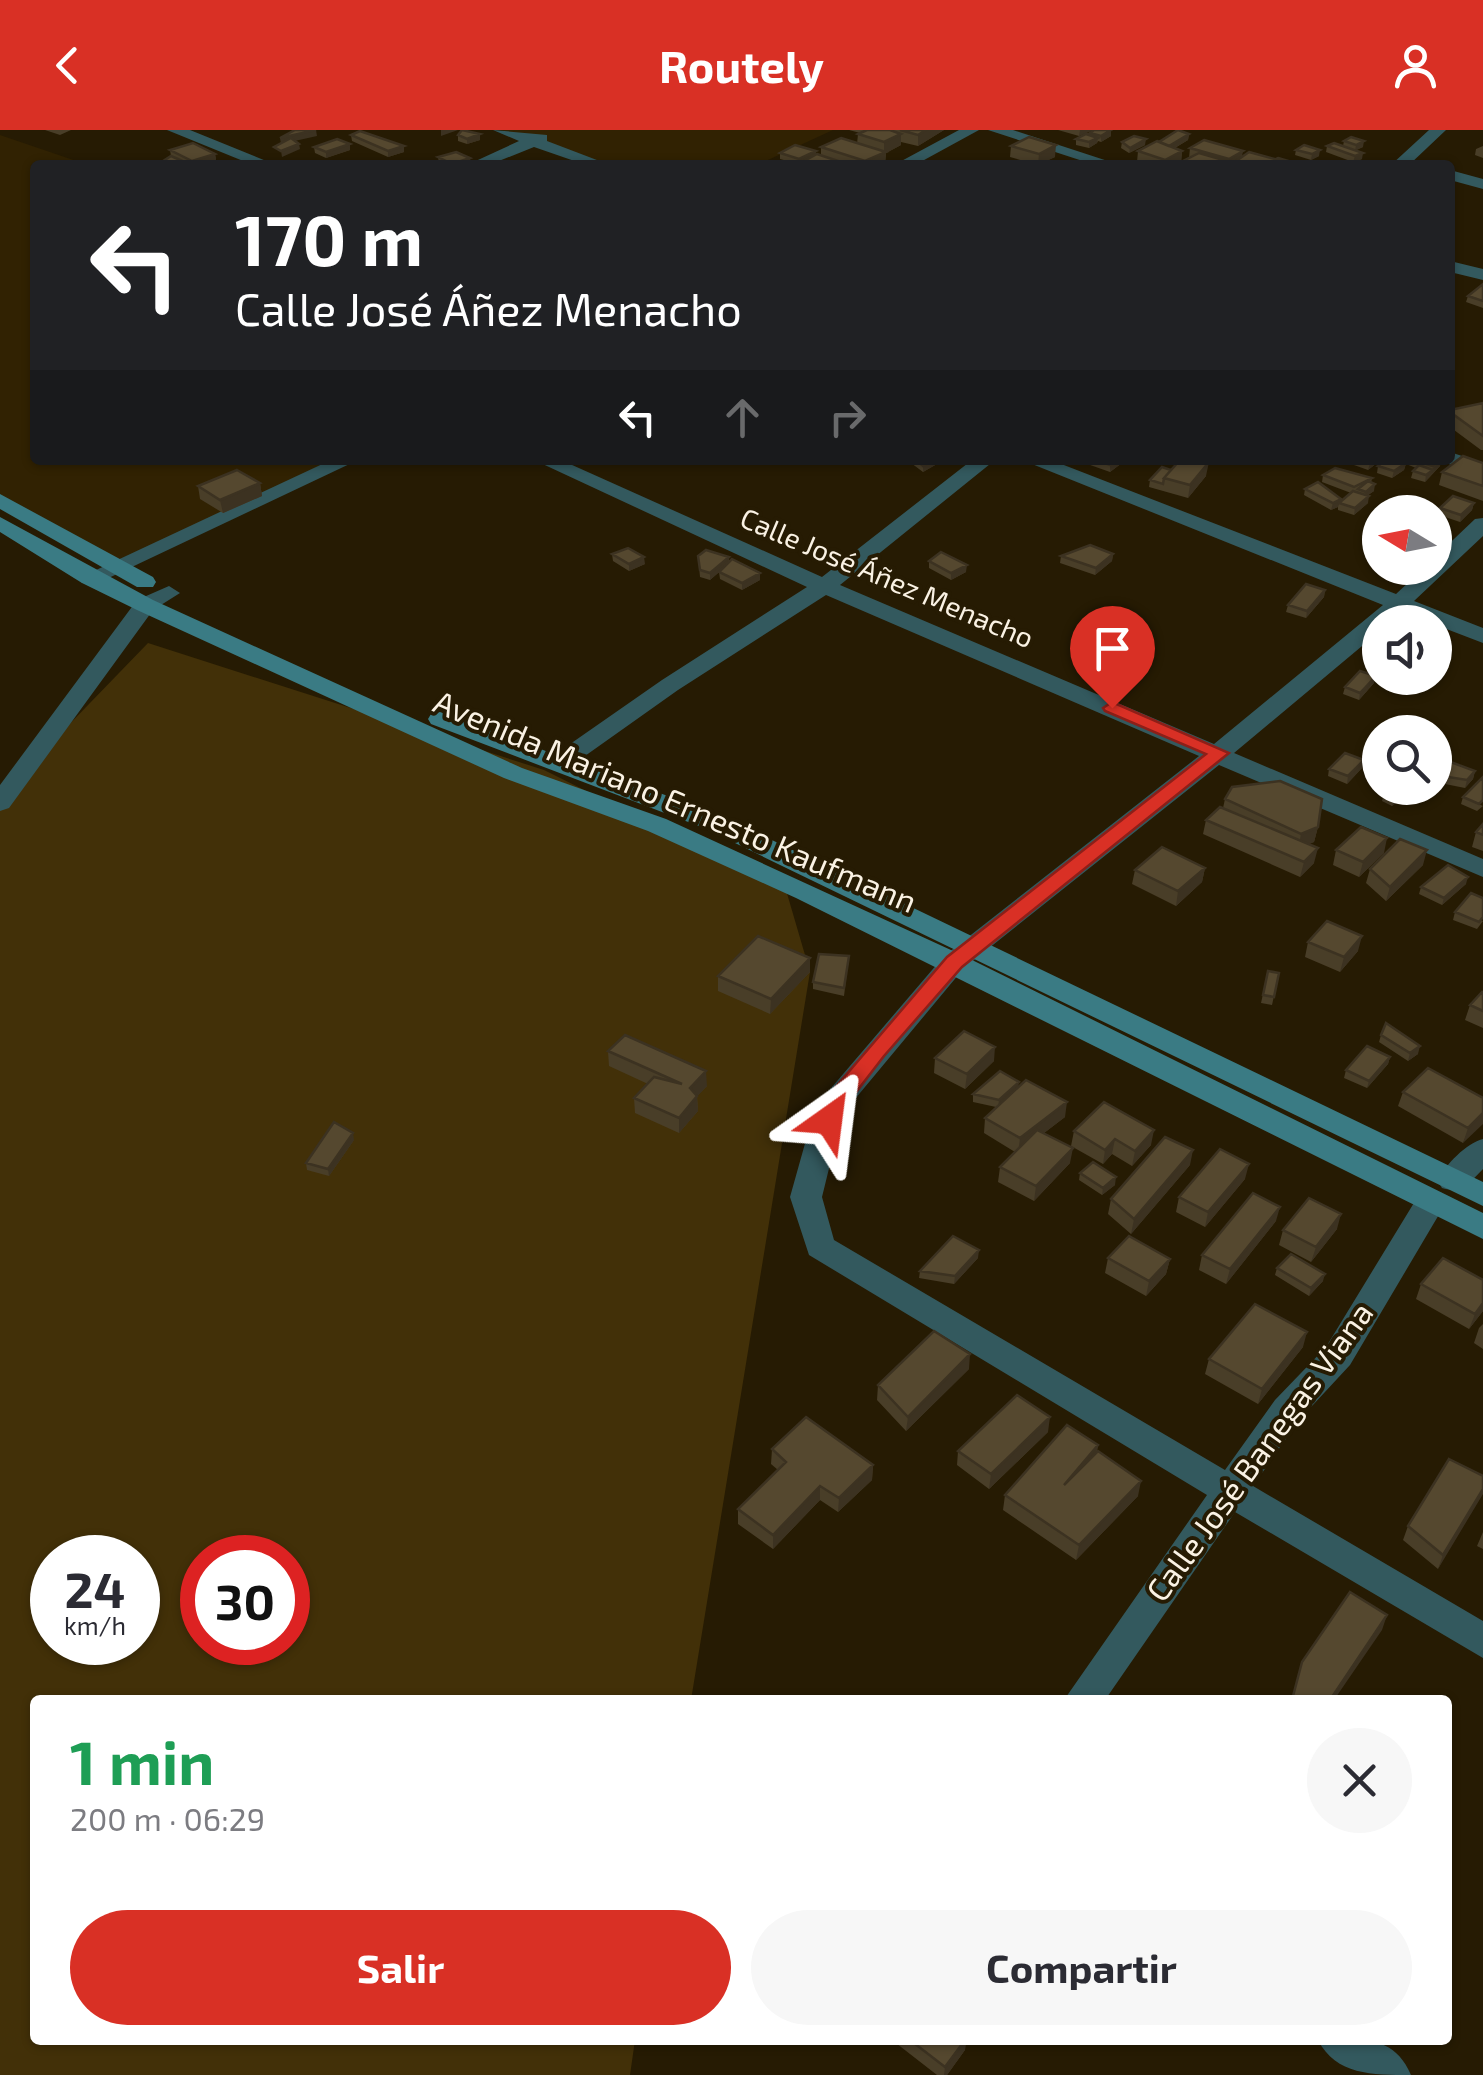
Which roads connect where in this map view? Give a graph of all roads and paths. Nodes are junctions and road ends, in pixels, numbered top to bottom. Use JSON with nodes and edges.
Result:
{"nodes":[{"id":1,"x":175,"y":130,"type":"edge"},
{"id":2,"x":500,"y":130,"type":"edge"},
{"id":3,"x":563,"y":130,"type":"edge"},
{"id":4,"x":972,"y":130,"type":"edge"},
{"id":5,"x":996,"y":130,"type":"edge"},
{"id":6,"x":1438,"y":130,"type":"edge"},
{"id":7,"x":533,"y":141,"type":"junction"},
{"id":8,"x":255,"y":160,"type":"edge"},
{"id":9,"x":486,"y":160,"type":"edge"},
{"id":10,"x":588,"y":160,"type":"edge"},
{"id":11,"x":912,"y":160,"type":"edge"},
{"id":12,"x":1095,"y":160,"type":"edge"},
{"id":13,"x":1409,"y":160,"type":"edge"},
{"id":14,"x":1455,"y":176,"type":"edge"},
{"id":15,"x":1483,"y":184,"type":"edge"},
{"id":16,"x":1455,"y":267,"type":"edge"},
{"id":17,"x":1483,"y":275,"type":"edge"},
{"id":18,"x":1455,"y":460,"type":"edge"},
{"id":19,"x":337,"y":465,"type":"edge"},
{"id":20,"x":555,"y":465,"type":"edge"},
{"id":21,"x":979,"y":465,"type":"edge"},
{"id":22,"x":1045,"y":465,"type":"edge"},
{"id":23,"x":1483,"y":470,"type":"edge"},
{"id":24,"x":0,"y":500,"type":"edge"},
{"id":25,"x":0,"y":522,"type":"edge"},
{"id":26,"x":1483,"y":524,"type":"edge"},
{"id":27,"x":102,"y":573,"type":"junction"},
{"id":28,"x":824,"y":586,"type":"junction"},
{"id":29,"x":157,"y":599,"type":"junction"},
{"id":30,"x":1398,"y":604,"type":"junction"},
{"id":31,"x":1483,"y":636,"type":"edge"},
{"id":32,"x":1220,"y":753,"type":"junction"},
{"id":33,"x":559,"y":764,"type":"junction"},
{"id":34,"x":0,"y":803,"type":"edge"},
{"id":35,"x":1483,"y":869,"type":"edge"},
{"id":36,"x":963,"y":955,"type":"junction"},
{"id":37,"x":1483,"y":1150,"type":"edge"},
{"id":38,"x":1442,"y":1191,"type":"junction"},
{"id":39,"x":1483,"y":1195,"type":"edge"},
{"id":40,"x":1483,"y":1227,"type":"edge"},
{"id":41,"x":1232,"y":1489,"type":"junction"},
{"id":42,"x":1483,"y":1641,"type":"edge"},
{"id":43,"x":1087,"y":1695,"type":"edge"},
{"id":44,"x":1347,"y":2045,"type":"edge"},
{"id":45,"x":1389,"y":2075,"type":"edge"}],
"edges":[{"from":1,"to":8,"type":"street"},
{"from":2,"to":7,"type":"street"},
{"from":3,"to":7,"type":"street"},
{"from":4,"to":11,"type":"street"},
{"from":5,"to":12,"type":"street"},
{"from":6,"to":13,"type":"street"},
{"from":7,"to":9,"type":"street"},
{"from":7,"to":10,"type":"street"},
{"from":14,"to":15,"type":"street"},
{"from":16,"to":17,"type":"street"},
{"from":18,"to":23,"type":"street"},
{"from":19,"to":27,"type":"street"},
{"from":20,"to":28,"type":"street","name":"Calle José Áñez Menacho"},
{"from":21,"to":28,"type":"street"},
{"from":22,"to":30,"type":"street"},
{"from":24,"to":27,"type":"main road","name":"Avenida Mariano Ernesto Kaufmann"},
{"from":25,"to":27,"type":"main road","name":"Avenida Mariano Ernesto Kaufmann"},
{"from":26,"to":30,"type":"street"},
{"from":27,"to":29,"type":"main road","name":"Avenida Mariano Ernesto Kaufmann"},
{"from":28,"to":32,"type":"street","name":"Calle José Áñez Menacho"},
{"from":28,"to":33,"type":"street"},
{"from":29,"to":33,"type":"main road","name":"Avenida Mariano Ernesto Kaufmann"},
{"from":29,"to":34,"type":"street"},
{"from":29,"to":36,"type":"main road","name":"Avenida Mariano Ernesto Kaufmann"},
{"from":30,"to":31,"type":"street"},
{"from":30,"to":32,"type":"street"},
{"from":32,"to":35,"type":"street","name":"Calle José Áñez Menacho"},
{"from":32,"to":36,"type":"street"},
{"from":33,"to":36,"type":"main road","name":"Avenida Mariano Ernesto Kaufmann"},
{"from":36,"to":38,"type":"main road","name":"Avenida Mariano Ernesto Kaufmann"},
{"from":36,"to":41,"type":"street"},
{"from":37,"to":38,"type":"street","name":"Calle José Banegas Viana"},
{"from":38,"to":39,"type":"main road","name":"Avenida Mariano Ernesto Kaufmann"},
{"from":38,"to":40,"type":"main road","name":"Avenida Mariano Ernesto Kaufmann"},
{"from":38,"to":41,"type":"street","name":"Calle José Banegas Viana"},
{"from":41,"to":42,"type":"street"},
{"from":41,"to":43,"type":"street","name":"Calle José Banegas Viana"},
{"from":44,"to":45,"type":"street"}]}
